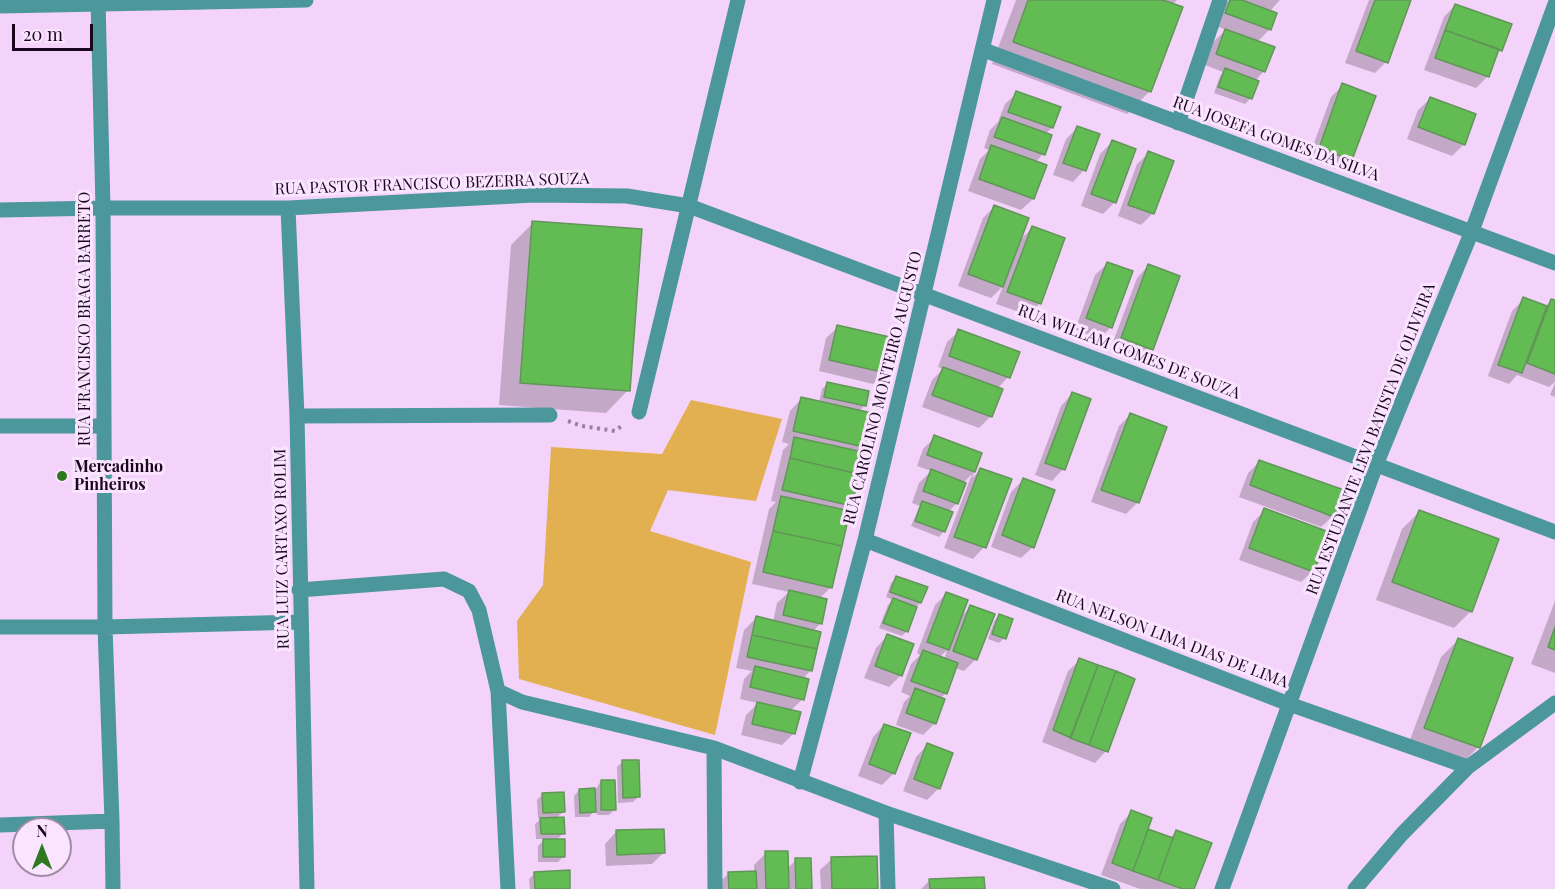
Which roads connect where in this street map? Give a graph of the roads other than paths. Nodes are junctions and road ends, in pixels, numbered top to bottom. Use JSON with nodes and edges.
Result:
{"nodes":[{"id":1,"x":306,"y":0,"type":"edge"},
{"id":2,"x":738,"y":0,"type":"edge"},
{"id":3,"x":994,"y":0,"type":"edge"},
{"id":4,"x":1220,"y":0,"type":"edge"},
{"id":5,"x":98,"y":1,"type":"edge"},
{"id":6,"x":1555,"y":4,"type":"edge"},
{"id":7,"x":0,"y":6,"type":"edge"},
{"id":8,"x":984,"y":50,"type":"junction"},
{"id":9,"x":1178,"y":123,"type":"junction"},
{"id":10,"x":689,"y":206,"type":"junction"},
{"id":11,"x":103,"y":208,"type":"junction"},
{"id":12,"x":288,"y":208,"type":"junction"},
{"id":13,"x":0,"y":210,"type":"edge"},
{"id":14,"x":1473,"y":231,"type":"junction"},
{"id":15,"x":1555,"y":263,"type":"edge"},
{"id":16,"x":925,"y":294,"type":"junction"},
{"id":17,"x":639,"y":412,"type":"road end"},
{"id":18,"x":550,"y":415,"type":"road end"},
{"id":19,"x":297,"y":416,"type":"junction"},
{"id":20,"x":0,"y":426,"type":"edge"},
{"id":21,"x":104,"y":426,"type":"junction"},
{"id":22,"x":1376,"y":465,"type":"junction"},
{"id":23,"x":1555,"y":532,"type":"edge"},
{"id":24,"x":865,"y":540,"type":"junction"},
{"id":25,"x":299,"y":590,"type":"junction"},
{"id":26,"x":301,"y":622,"type":"junction"},
{"id":27,"x":0,"y":627,"type":"edge"},
{"id":28,"x":105,"y":627,"type":"junction"},
{"id":29,"x":498,"y":691,"type":"junction"},
{"id":30,"x":1289,"y":704,"type":"junction"},
{"id":31,"x":1555,"y":704,"type":"edge"},
{"id":32,"x":714,"y":748,"type":"junction"},
{"id":33,"x":1468,"y":766,"type":"junction"},
{"id":34,"x":800,"y":782,"type":"junction"},
{"id":35,"x":886,"y":813,"type":"junction"},
{"id":36,"x":112,"y":821,"type":"junction"},
{"id":37,"x":0,"y":825,"type":"edge"},
{"id":38,"x":113,"y":889,"type":"edge"},
{"id":39,"x":307,"y":889,"type":"edge"},
{"id":40,"x":508,"y":889,"type":"edge"},
{"id":41,"x":715,"y":889,"type":"edge"},
{"id":42,"x":888,"y":889,"type":"edge"},
{"id":43,"x":1112,"y":889,"type":"edge"},
{"id":44,"x":1222,"y":889,"type":"edge"},
{"id":45,"x":1355,"y":889,"type":"edge"}],
"edges":[{"from":1,"to":5,"type":"street"},
{"from":2,"to":10,"type":"street"},
{"from":3,"to":8,"type":"street","name":"RUA CAROLINO MONTEIRO AUGUSTO"},
{"from":4,"to":9,"type":"street"},
{"from":5,"to":7,"type":"street"},
{"from":5,"to":11,"type":"street","name":"RUA FRANCISCO BRAGA BARRETO"},
{"from":6,"to":14,"type":"street","name":"RUA ESTUDANTE LEVI BATISTA DE OLIVEIRA"},
{"from":8,"to":9,"type":"street","name":"RUA JOSEFA GOMES DA SILVA"},
{"from":8,"to":16,"type":"street","name":"RUA CAROLINO MONTEIRO AUGUSTO"},
{"from":9,"to":14,"type":"street","name":"RUA JOSEFA GOMES DA SILVA"},
{"from":10,"to":12,"type":"street","name":"RUA PASTOR FRANCISCO BEZERRA SOUZA"},
{"from":10,"to":16,"type":"street","name":"RUA WILLAM GOMES DE SOUZA"},
{"from":10,"to":17,"type":"street"},
{"from":11,"to":12,"type":"street","name":"RUA PASTOR FRANCISCO BEZERRA SOUZA"},
{"from":11,"to":13,"type":"street","name":"RUA PASTOR FRANCISCO BEZERRA SOUZA"},
{"from":11,"to":21,"type":"street","name":"RUA FRANCISCO BRAGA BARRETO"},
{"from":12,"to":19,"type":"street","name":"RUA LUIZ CARTAXO ROLIM"},
{"from":14,"to":15,"type":"street","name":"RUA JOSEFA GOMES DA SILVA"},
{"from":14,"to":22,"type":"street","name":"RUA ESTUDANTE LEVI BATISTA DE OLIVEIRA"},
{"from":16,"to":22,"type":"street","name":"RUA WILLAM GOMES DE SOUZA"},
{"from":16,"to":24,"type":"street","name":"RUA CAROLINO MONTEIRO AUGUSTO"},
{"from":18,"to":19,"type":"street"},
{"from":19,"to":25,"type":"street","name":"RUA LUIZ CARTAXO ROLIM"},
{"from":20,"to":21,"type":"street"},
{"from":21,"to":28,"type":"street","name":"RUA FRANCISCO BRAGA BARRETO"},
{"from":22,"to":23,"type":"street","name":"RUA WILLAM GOMES DE SOUZA"},
{"from":22,"to":30,"type":"street","name":"RUA ESTUDANTE LEVI BATISTA DE OLIVEIRA"},
{"from":24,"to":30,"type":"street","name":"RUA NELSON LIMA DIAS DE LIMA"},
{"from":24,"to":34,"type":"street","name":"RUA CAROLINO MONTEIRO AUGUSTO"},
{"from":25,"to":26,"type":"street","name":"RUA LUIZ CARTAXO ROLIM"},
{"from":25,"to":29,"type":"street"},
{"from":26,"to":28,"type":"street"},
{"from":26,"to":39,"type":"street","name":"RUA LUIZ CARTAXO ROLIM"},
{"from":27,"to":28,"type":"street"},
{"from":28,"to":36,"type":"street","name":"RUA FRANCISCO BRAGA BARRETO"},
{"from":29,"to":32,"type":"street"},
{"from":29,"to":40,"type":"street"},
{"from":30,"to":33,"type":"street","name":"RUA NELSON LIMA DIAS DE LIMA"},
{"from":30,"to":44,"type":"street","name":"RUA ESTUDANTE LEVI BATISTA DE OLIVEIRA"},
{"from":31,"to":33,"type":"street"},
{"from":32,"to":34,"type":"street"},
{"from":32,"to":41,"type":"street"},
{"from":33,"to":45,"type":"street"},
{"from":34,"to":35,"type":"street"},
{"from":35,"to":42,"type":"street"},
{"from":35,"to":43,"type":"street"},
{"from":36,"to":37,"type":"street"},
{"from":36,"to":38,"type":"street","name":"RUA FRANCISCO BRAGA BARRETO"}]}
